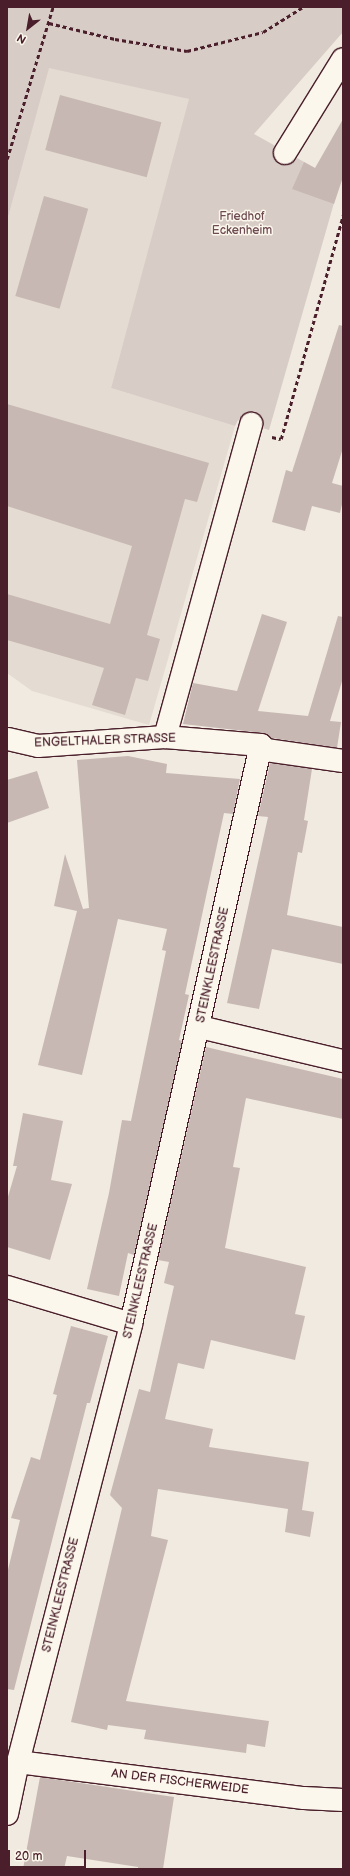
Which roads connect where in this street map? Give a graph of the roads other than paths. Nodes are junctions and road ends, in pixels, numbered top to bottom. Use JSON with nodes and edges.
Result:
{"nodes":[{"id":1,"x":341,"y":68,"type":"edge"},
{"id":2,"x":285,"y":153,"type":"dead end"},
{"id":3,"x":250,"y":427,"type":"road end"},
{"id":4,"x":7,"y":734,"type":"edge"},
{"id":5,"x":165,"y":737,"type":"junction"},
{"id":6,"x":261,"y":745,"type":"junction"},
{"id":7,"x":343,"y":761,"type":"edge"},
{"id":8,"x":200,"y":1027,"type":"junction"},
{"id":9,"x":343,"y":1061,"type":"edge"},
{"id":10,"x":7,"y":1288,"type":"edge"},
{"id":11,"x":131,"y":1324,"type":"junction"},
{"id":12,"x":18,"y":1762,"type":"junction"},
{"id":13,"x":343,"y":1800,"type":"edge"},
{"id":14,"x":7,"y":1814,"type":"edge"}],
"edges":[{"from":1,"to":2,"type":"street"},
{"from":3,"to":5,"type":"street"},
{"from":4,"to":5,"type":"street","name":"ENGELTHALER STRASSE"},
{"from":5,"to":6,"type":"street","name":"ENGELTHALER STRASSE"},
{"from":6,"to":7,"type":"street","name":"ENGELTHALER STRASSE"},
{"from":6,"to":8,"type":"street","name":"STEINKLEESTRASSE"},
{"from":8,"to":9,"type":"street"},
{"from":8,"to":11,"type":"street","name":"STEINKLEESTRASSE"},
{"from":10,"to":11,"type":"street"},
{"from":11,"to":12,"type":"street","name":"STEINKLEESTRASSE"},
{"from":12,"to":13,"type":"street","name":"AN DER FISCHERWEIDE"},
{"from":12,"to":14,"type":"street","name":"STEINKLEESTRASSE"}]}
